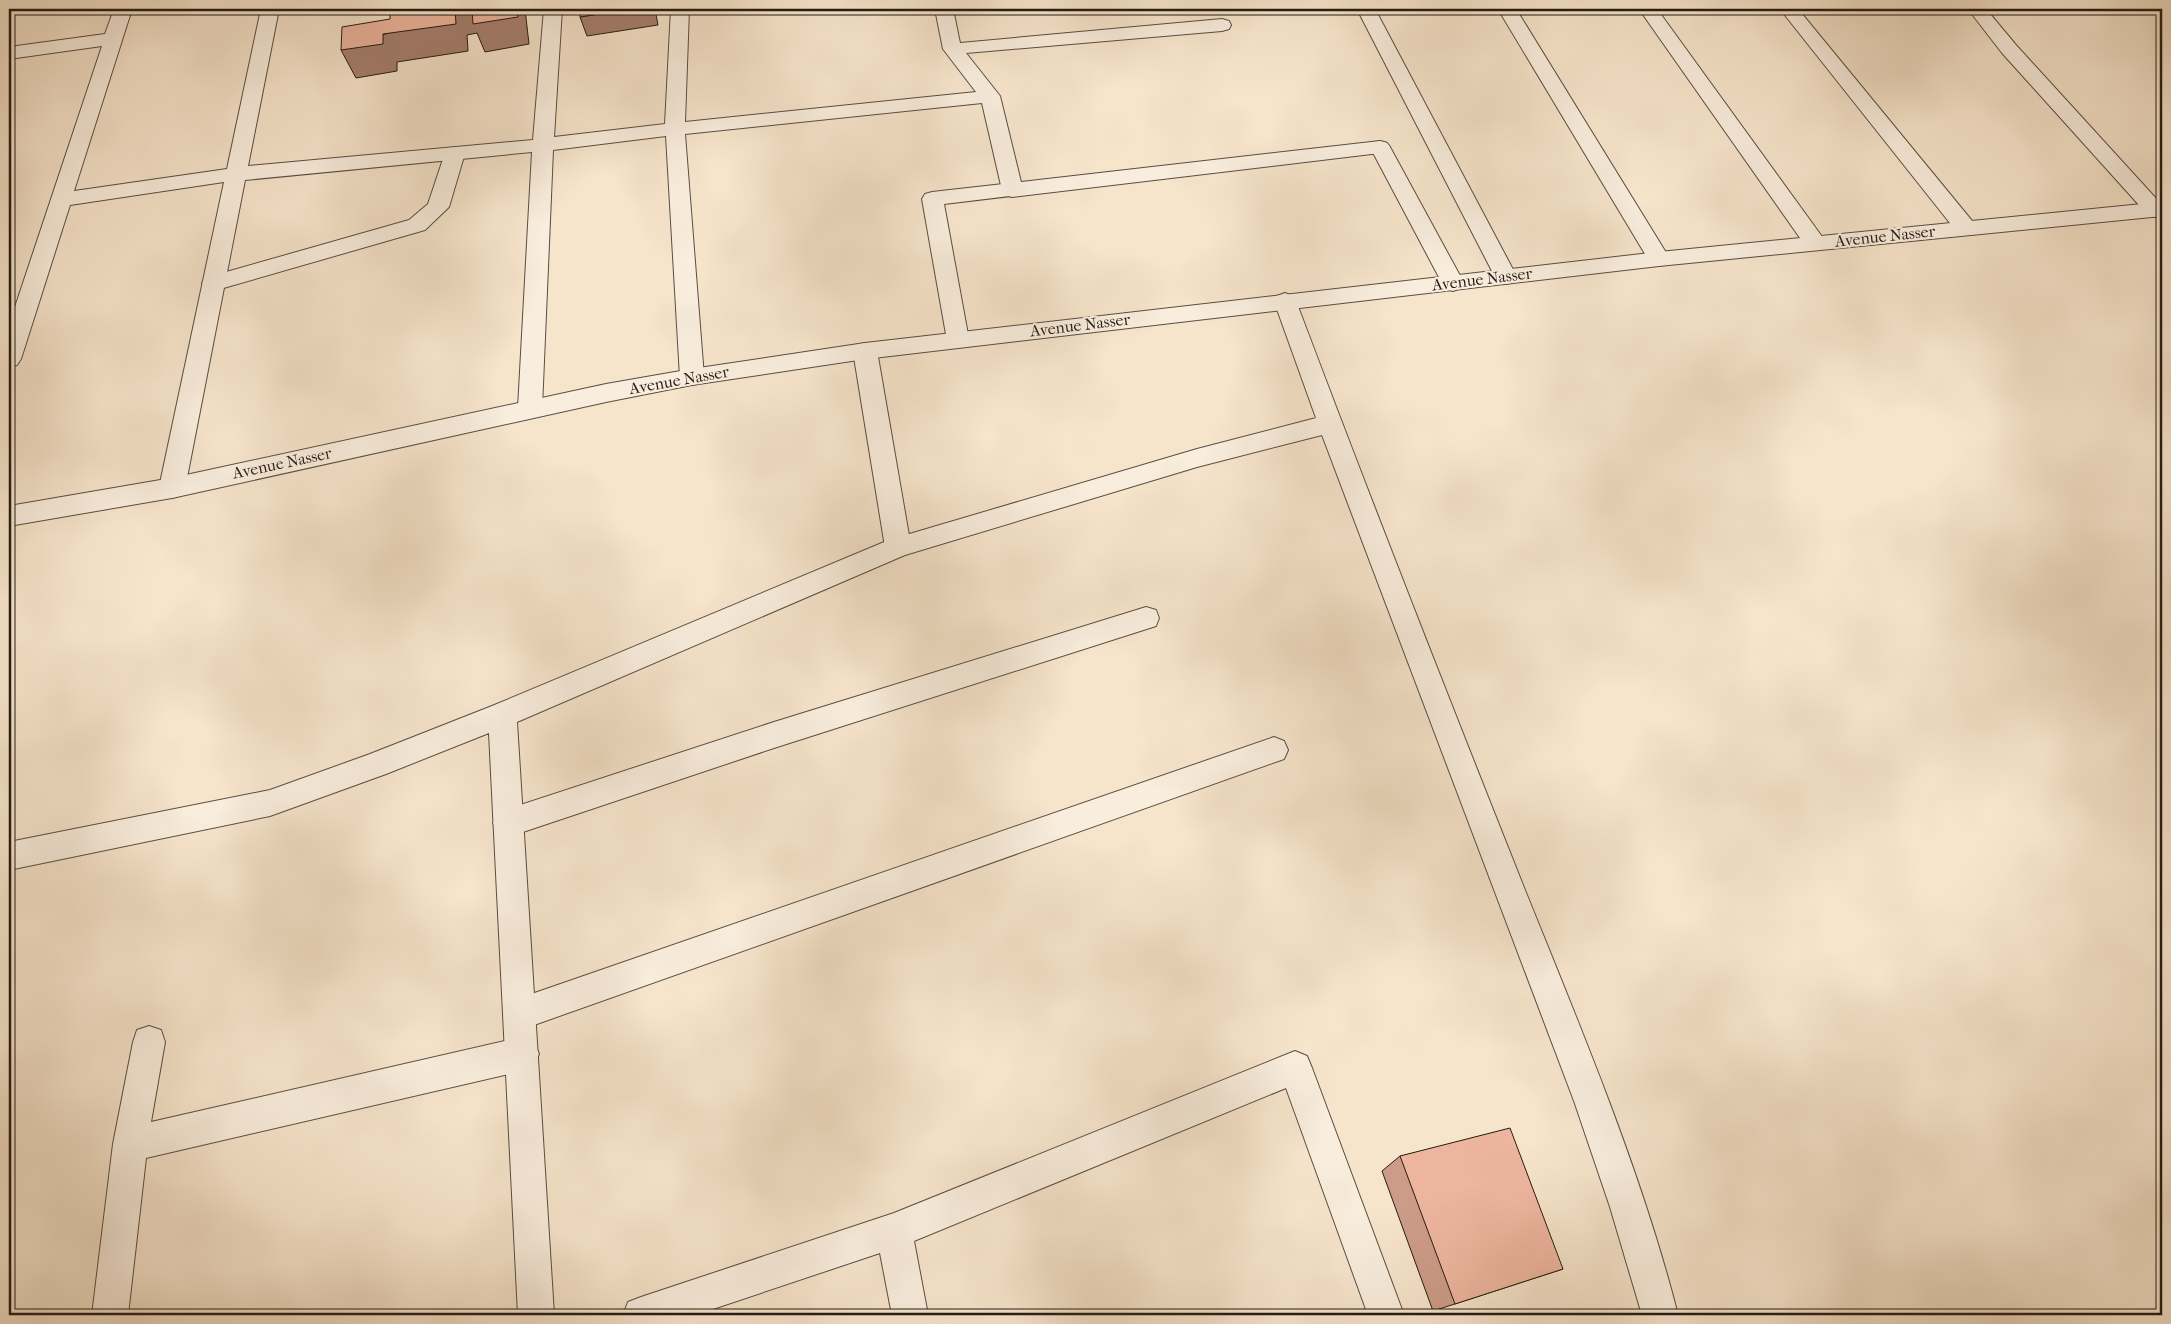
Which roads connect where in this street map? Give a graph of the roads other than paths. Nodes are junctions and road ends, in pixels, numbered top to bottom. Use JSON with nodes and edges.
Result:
{"nodes":[{"id":1,"x":123,"y":9,"type":"edge"},
{"id":2,"x":270,"y":9,"type":"edge"},
{"id":3,"x":554,"y":9,"type":"edge"},
{"id":4,"x":680,"y":9,"type":"edge"},
{"id":5,"x":944,"y":9,"type":"edge"},
{"id":6,"x":1366,"y":9,"type":"edge"},
{"id":7,"x":1507,"y":9,"type":"edge"},
{"id":8,"x":1648,"y":9,"type":"edge"},
{"id":9,"x":1789,"y":9,"type":"edge"},
{"id":10,"x":1977,"y":9,"type":"edge"},
{"id":11,"x":1222,"y":25,"type":"dead end"},
{"id":12,"x":112,"y":39,"type":"junction"},
{"id":13,"x":952,"y":49,"type":"junction"},
{"id":14,"x":9,"y":54,"type":"edge"},
{"id":15,"x":990,"y":96,"type":"junction"},
{"id":16,"x":675,"y":128,"type":"junction"},
{"id":17,"x":543,"y":145,"type":"junction"},
{"id":18,"x":454,"y":153,"type":"junction"},
{"id":19,"x":235,"y":174,"type":"junction"},
{"id":20,"x":1012,"y":190,"type":"junction"},
{"id":21,"x":60,"y":200,"type":"junction"},
{"id":22,"x":2158,"y":210,"type":"edge"},
{"id":23,"x":1965,"y":227,"type":"junction"},
{"id":24,"x":1815,"y":243,"type":"junction"},
{"id":25,"x":1659,"y":259,"type":"junction"},
{"id":26,"x":1506,"y":277,"type":"junction"},
{"id":27,"x":213,"y":283,"type":"junction"},
{"id":28,"x":1453,"y":283,"type":"junction"},
{"id":29,"x":1285,"y":301,"type":"junction"},
{"id":30,"x":14,"y":326,"type":"edge"},
{"id":31,"x":958,"y":340,"type":"junction"},
{"id":32,"x":865,"y":351,"type":"junction"},
{"id":33,"x":9,"y":359,"type":"edge"},
{"id":34,"x":692,"y":377,"type":"junction"},
{"id":35,"x":530,"y":408,"type":"junction"},
{"id":36,"x":1330,"y":424,"type":"junction"},
{"id":37,"x":172,"y":488,"type":"junction"},
{"id":38,"x":9,"y":516,"type":"edge"},
{"id":39,"x":898,"y":547,"type":"junction"},
{"id":40,"x":1146,"y":618,"type":"dead end"},
{"id":41,"x":502,"y":715,"type":"junction"},
{"id":42,"x":1274,"y":750,"type":"dead end"},
{"id":43,"x":508,"y":823,"type":"junction"},
{"id":44,"x":9,"y":856,"type":"edge"},
{"id":45,"x":520,"y":1014,"type":"junction"},
{"id":46,"x":149,"y":1042,"type":"dead end"},
{"id":47,"x":522,"y":1054,"type":"junction"},
{"id":48,"x":130,"y":1144,"type":"junction"},
{"id":49,"x":894,"y":1230,"type":"junction"},
{"id":50,"x":1657,"y":1314,"type":"edge"},
{"id":51,"x":110,"y":1315,"type":"edge"},
{"id":52,"x":536,"y":1315,"type":"edge"},
{"id":53,"x":641,"y":1315,"type":"edge"},
{"id":54,"x":910,"y":1315,"type":"edge"},
{"id":55,"x":1386,"y":1315,"type":"edge"}],
"edges":[{"from":1,"to":12,"type":"street"},
{"from":2,"to":19,"type":"street"},
{"from":3,"to":17,"type":"street"},
{"from":4,"to":16,"type":"street"},
{"from":5,"to":13,"type":"street"},
{"from":6,"to":26,"type":"street"},
{"from":7,"to":25,"type":"street"},
{"from":8,"to":24,"type":"street"},
{"from":9,"to":23,"type":"street"},
{"from":10,"to":22,"type":"street"},
{"from":11,"to":13,"type":"street"},
{"from":12,"to":14,"type":"street"},
{"from":12,"to":21,"type":"street"},
{"from":13,"to":15,"type":"street"},
{"from":15,"to":16,"type":"street"},
{"from":15,"to":20,"type":"street"},
{"from":16,"to":17,"type":"street"},
{"from":16,"to":34,"type":"street"},
{"from":17,"to":18,"type":"street"},
{"from":17,"to":35,"type":"street"},
{"from":18,"to":19,"type":"street"},
{"from":18,"to":27,"type":"street"},
{"from":19,"to":21,"type":"street"},
{"from":19,"to":27,"type":"street"},
{"from":20,"to":28,"type":"street"},
{"from":20,"to":31,"type":"street"},
{"from":21,"to":30,"type":"street"},
{"from":22,"to":23,"type":"street","name":"Avenue Nasser"},
{"from":23,"to":24,"type":"street","name":"Avenue Nasser"},
{"from":24,"to":25,"type":"street","name":"Avenue Nasser"},
{"from":25,"to":26,"type":"street","name":"Avenue Nasser"},
{"from":26,"to":28,"type":"street","name":"Avenue Nasser"},
{"from":27,"to":37,"type":"street"},
{"from":28,"to":29,"type":"street","name":"Avenue Nasser"},
{"from":29,"to":31,"type":"street","name":"Avenue Nasser"},
{"from":29,"to":36,"type":"street"},
{"from":30,"to":33,"type":"street"},
{"from":31,"to":32,"type":"street","name":"Avenue Nasser"},
{"from":32,"to":34,"type":"street","name":"Avenue Nasser"},
{"from":32,"to":39,"type":"street"},
{"from":34,"to":35,"type":"street","name":"Avenue Nasser"},
{"from":35,"to":37,"type":"street","name":"Avenue Nasser"},
{"from":36,"to":39,"type":"street"},
{"from":36,"to":50,"type":"street"},
{"from":37,"to":38,"type":"street","name":"Avenue Nasser"},
{"from":39,"to":41,"type":"street"},
{"from":40,"to":43,"type":"street"},
{"from":41,"to":43,"type":"street"},
{"from":41,"to":44,"type":"street"},
{"from":42,"to":45,"type":"street"},
{"from":43,"to":45,"type":"street"},
{"from":45,"to":47,"type":"street"},
{"from":46,"to":48,"type":"street"},
{"from":47,"to":48,"type":"street"},
{"from":47,"to":52,"type":"street"},
{"from":48,"to":51,"type":"street"},
{"from":49,"to":53,"type":"street"},
{"from":49,"to":54,"type":"street"},
{"from":49,"to":55,"type":"street"}]}
